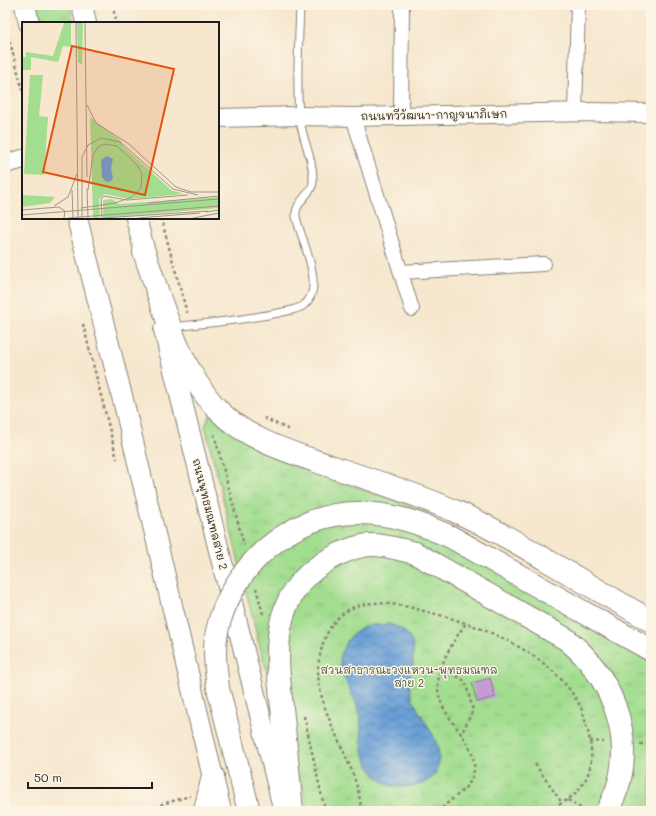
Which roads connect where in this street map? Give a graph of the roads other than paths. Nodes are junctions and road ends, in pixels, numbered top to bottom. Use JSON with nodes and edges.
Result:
{"nodes":[{"id":1,"x":25,"y":5,"type":"edge"},
{"id":2,"x":82,"y":5,"type":"edge"},
{"id":3,"x":300,"y":5,"type":"edge"},
{"id":4,"x":402,"y":5,"type":"edge"},
{"id":5,"x":578,"y":5,"type":"edge"},
{"id":6,"x":29,"y":22,"type":"edge"},
{"id":7,"x":86,"y":22,"type":"edge"},
{"id":8,"x":575,"y":112,"type":"junction"},
{"id":9,"x":651,"y":113,"type":"edge"},
{"id":10,"x":299,"y":116,"type":"junction"},
{"id":11,"x":401,"y":116,"type":"junction"},
{"id":12,"x":352,"y":117,"type":"junction"},
{"id":13,"x":219,"y":118,"type":"edge"},
{"id":14,"x":22,"y":159,"type":"edge"},
{"id":15,"x":5,"y":164,"type":"edge"},
{"id":16,"x":77,"y":219,"type":"edge"},
{"id":17,"x":136,"y":219,"type":"edge"},
{"id":18,"x":144,"y":252,"type":"junction"},
{"id":19,"x":544,"y":264,"type":"dead end"},
{"id":20,"x":401,"y":272,"type":"junction"},
{"id":21,"x":412,"y":309,"type":"dead end"},
{"id":22,"x":181,"y":326,"type":"junction"},
{"id":23,"x":651,"y":621,"type":"edge"},
{"id":24,"x":651,"y":650,"type":"edge"},
{"id":25,"x":213,"y":776,"type":"junction"},
{"id":26,"x":199,"y":803,"type":"edge"},
{"id":27,"x":221,"y":811,"type":"edge"},
{"id":28,"x":249,"y":811,"type":"edge"},
{"id":29,"x":284,"y":811,"type":"edge"},
{"id":30,"x":292,"y":811,"type":"edge"},
{"id":31,"x":607,"y":811,"type":"edge"}],
"edges":[{"from":1,"to":6,"type":"main road"},
{"from":2,"to":7,"type":"main road"},
{"from":3,"to":10,"type":"lane"},
{"from":4,"to":11,"type":"street"},
{"from":5,"to":8,"type":"street"},
{"from":8,"to":9,"type":"street","name":"ถนนทวีวัฒนา-กาญจนาภิเษก"},
{"from":8,"to":11,"type":"street","name":"ถนนทวีวัฒนา-กาญจนาภิเษก"},
{"from":10,"to":12,"type":"street","name":"ถนนทวีวัฒนา-กาญจนาภิเษก"},
{"from":10,"to":13,"type":"street","name":"ถนนทวีวัฒนา-กาญจนาภิเษก"},
{"from":10,"to":22,"type":"lane"},
{"from":11,"to":12,"type":"street","name":"ถนนทวีวัฒนา-กาญจนาภิเษก"},
{"from":12,"to":20,"type":"street"},
{"from":14,"to":15,"type":"street"},
{"from":16,"to":25,"type":"main road"},
{"from":17,"to":18,"type":"main road","name":"ถนนพุทธมณฑลสาย 2"},
{"from":18,"to":22,"type":"main road"},
{"from":18,"to":29,"type":"main road","name":"ถนนพุทธมณฑลสาย 2"},
{"from":19,"to":20,"type":"street"},
{"from":20,"to":21,"type":"street"},
{"from":22,"to":23,"type":"main road"},
{"from":24,"to":28,"type":"main road","bridge":true},
{"from":25,"to":26,"type":"main road"},
{"from":25,"to":27,"type":"main road"},
{"from":30,"to":31,"type":"main road","bridge":true}]}
